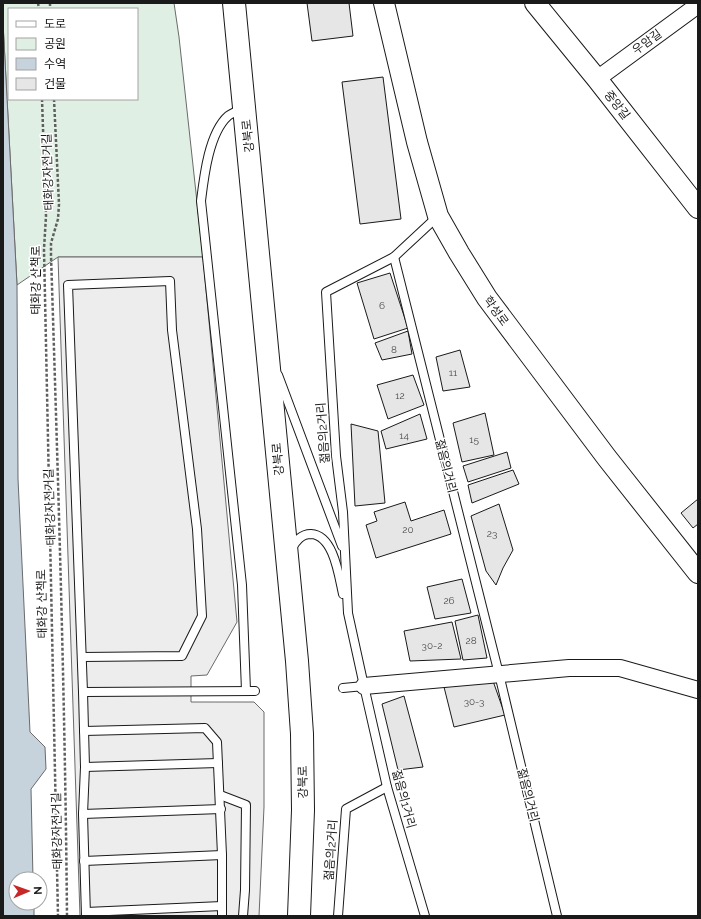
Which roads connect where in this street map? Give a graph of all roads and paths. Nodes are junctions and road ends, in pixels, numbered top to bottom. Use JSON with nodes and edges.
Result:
{"nodes":[{"id":1,"x":234,"y":3,"type":"edge"},
{"id":2,"x":384,"y":3,"type":"edge"},
{"id":3,"x":535,"y":3,"type":"edge"},
{"id":4,"x":698,"y":5,"type":"edge"},
{"id":5,"x":597,"y":79,"type":"junction"},
{"id":6,"x":42,"y":100,"type":"edge"},
{"id":7,"x":54,"y":100,"type":"edge"},
{"id":8,"x":245,"y":107,"type":"junction"},
{"id":9,"x":698,"y":208,"type":"edge"},
{"id":10,"x":438,"y":216,"type":"junction"},
{"id":11,"x":394,"y":257,"type":"junction"},
{"id":12,"x":268,"y":349,"type":"junction"},
{"id":13,"x":344,"y":552,"type":"junction"},
{"id":14,"x":288,"y":560,"type":"junction"},
{"id":15,"x":698,"y":573,"type":"edge"},
{"id":16,"x":348,"y":613,"type":"junction"},
{"id":17,"x":82,"y":657,"type":"junction"},
{"id":18,"x":498,"y":674,"type":"junction"},
{"id":19,"x":364,"y":686,"type":"junction"},
{"id":20,"x":343,"y":688,"type":"dead end"},
{"id":21,"x":698,"y":690,"type":"edge"},
{"id":22,"x":246,"y":691,"type":"junction"},
{"id":23,"x":255,"y":691,"type":"dead end"},
{"id":24,"x":83,"y":692,"type":"junction"},
{"id":25,"x":84,"y":731,"type":"junction"},
{"id":26,"x":218,"y":763,"type":"junction"},
{"id":27,"x":85,"y":767,"type":"junction"},
{"id":28,"x":387,"y":787,"type":"junction"},
{"id":29,"x":220,"y":795,"type":"junction"},
{"id":30,"x":221,"y":809,"type":"junction"},
{"id":31,"x":83,"y":814,"type":"junction"},
{"id":32,"x":222,"y":855,"type":"junction"},
{"id":33,"x":84,"y":861,"type":"junction"},
{"id":34,"x":222,"y":906,"type":"junction"},
{"id":35,"x":86,"y":914,"type":"edge"},
{"id":36,"x":58,"y":916,"type":"edge"},
{"id":37,"x":67,"y":916,"type":"edge"},
{"id":38,"x":222,"y":916,"type":"edge"},
{"id":39,"x":243,"y":916,"type":"edge"},
{"id":40,"x":299,"y":916,"type":"edge"},
{"id":41,"x":338,"y":916,"type":"edge"},
{"id":42,"x":425,"y":916,"type":"edge"},
{"id":43,"x":557,"y":916,"type":"edge"}],
"edges":[{"from":1,"to":8,"type":"main road","name":"강북로"},
{"from":2,"to":10,"type":"street","name":"학성로"},
{"from":3,"to":5,"type":"street","name":"중앙길"},
{"from":4,"to":5,"type":"street","name":"우암길"},
{"from":5,"to":9,"type":"street","name":"중앙길"},
{"from":6,"to":36,"type":"path","name":"태화강 산책로"},
{"from":7,"to":37,"type":"path","name":"태화강자전거길"},
{"from":8,"to":12,"type":"main road","name":"강북로"},
{"from":8,"to":22,"type":"lane"},
{"from":10,"to":11,"type":"lane","name":"젊음의2거리"},
{"from":10,"to":15,"type":"street","name":"학성로"},
{"from":11,"to":13,"type":"lane","name":"젊음의2거리"},
{"from":11,"to":18,"type":"lane","name":"젊음의거리"},
{"from":12,"to":13,"type":"lane"},
{"from":12,"to":14,"type":"main road","name":"강북로"},
{"from":13,"to":16,"type":"lane","name":"젊음의2거리"},
{"from":14,"to":16,"type":"lane"},
{"from":14,"to":40,"type":"main road","name":"강북로"},
{"from":16,"to":19,"type":"lane","name":"젊음의2거리"},
{"from":17,"to":17,"type":"lane"},
{"from":17,"to":24,"type":"lane"},
{"from":18,"to":19,"type":"street"},
{"from":18,"to":21,"type":"street"},
{"from":18,"to":43,"type":"lane","name":"젊음의거리"},
{"from":19,"to":20,"type":"lane"},
{"from":19,"to":28,"type":"lane","name":"젊음의1거리"},
{"from":22,"to":23,"type":"lane"},
{"from":22,"to":24,"type":"lane"},
{"from":24,"to":25,"type":"lane"},
{"from":25,"to":26,"type":"lane"},
{"from":25,"to":27,"type":"lane"},
{"from":26,"to":27,"type":"lane"},
{"from":26,"to":29,"type":"lane"},
{"from":27,"to":31,"type":"lane"},
{"from":28,"to":41,"type":"lane","name":"젊음의2거리"},
{"from":28,"to":42,"type":"lane","name":"젊음의1거리"},
{"from":29,"to":30,"type":"lane"},
{"from":29,"to":39,"type":"lane"},
{"from":30,"to":31,"type":"lane"},
{"from":30,"to":32,"type":"lane"},
{"from":31,"to":33,"type":"lane"},
{"from":32,"to":33,"type":"lane"},
{"from":32,"to":34,"type":"lane"},
{"from":33,"to":35,"type":"lane"},
{"from":34,"to":35,"type":"lane"},
{"from":34,"to":38,"type":"lane"}]}
